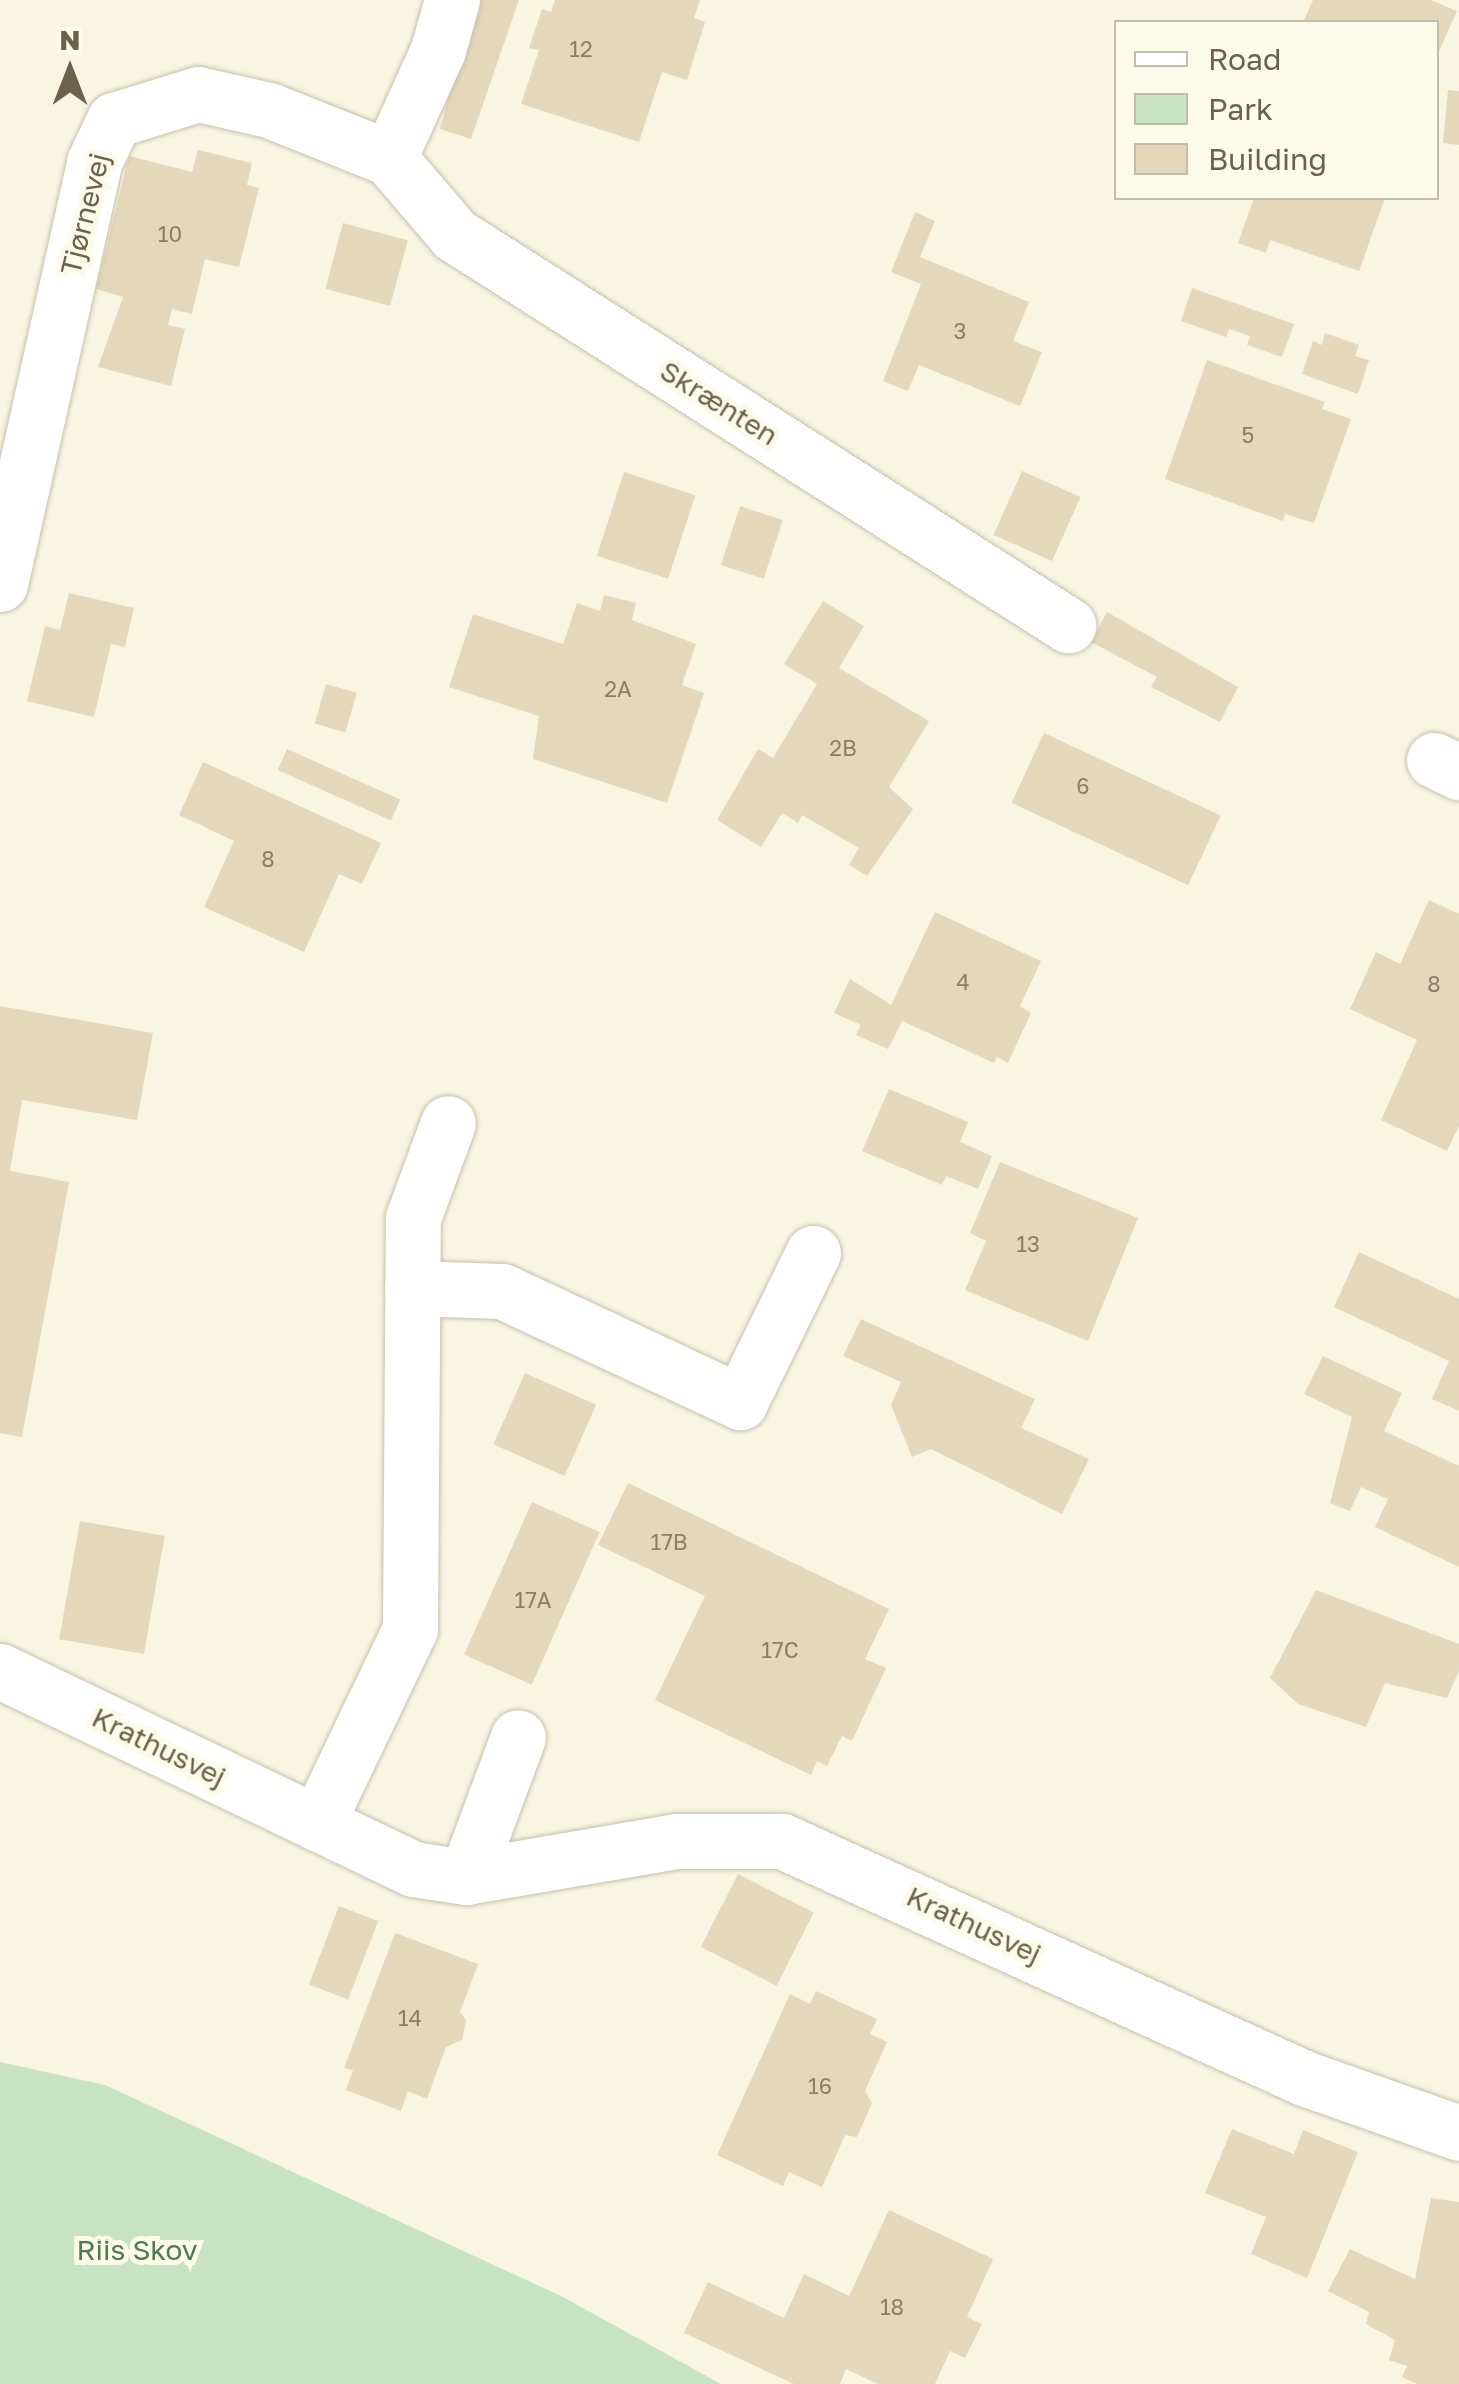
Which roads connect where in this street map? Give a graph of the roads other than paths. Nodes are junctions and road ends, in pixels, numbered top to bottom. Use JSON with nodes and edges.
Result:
{"nodes":[{"id":1,"x":452,"y":0,"type":"edge"},
{"id":2,"x":389,"y":158,"type":"junction"},
{"id":3,"x":0,"y":584,"type":"edge"},
{"id":4,"x":1068,"y":625,"type":"dead end"},
{"id":5,"x":448,"y":1123,"type":"dead end"},
{"id":6,"x":813,"y":1253,"type":"dead end"},
{"id":7,"x":412,"y":1288,"type":"junction"},
{"id":8,"x":0,"y":1671,"type":"edge"},
{"id":9,"x":518,"y":1737,"type":"dead end"},
{"id":10,"x":317,"y":1823,"type":"junction"},
{"id":11,"x":466,"y":1877,"type":"junction"},
{"id":12,"x":1459,"y":2133,"type":"edge"}],
"edges":[{"from":1,"to":2,"type":"street"},
{"from":2,"to":3,"type":"street","name":"Tjørnevej"},
{"from":2,"to":4,"type":"street","name":"Skrænten"},
{"from":5,"to":7,"type":"street"},
{"from":6,"to":7,"type":"street"},
{"from":7,"to":10,"type":"street"},
{"from":8,"to":10,"type":"street","name":"Krathusvej"},
{"from":9,"to":11,"type":"street"},
{"from":10,"to":11,"type":"street","name":"Krathusvej"},
{"from":11,"to":12,"type":"street","name":"Krathusvej"}]}
